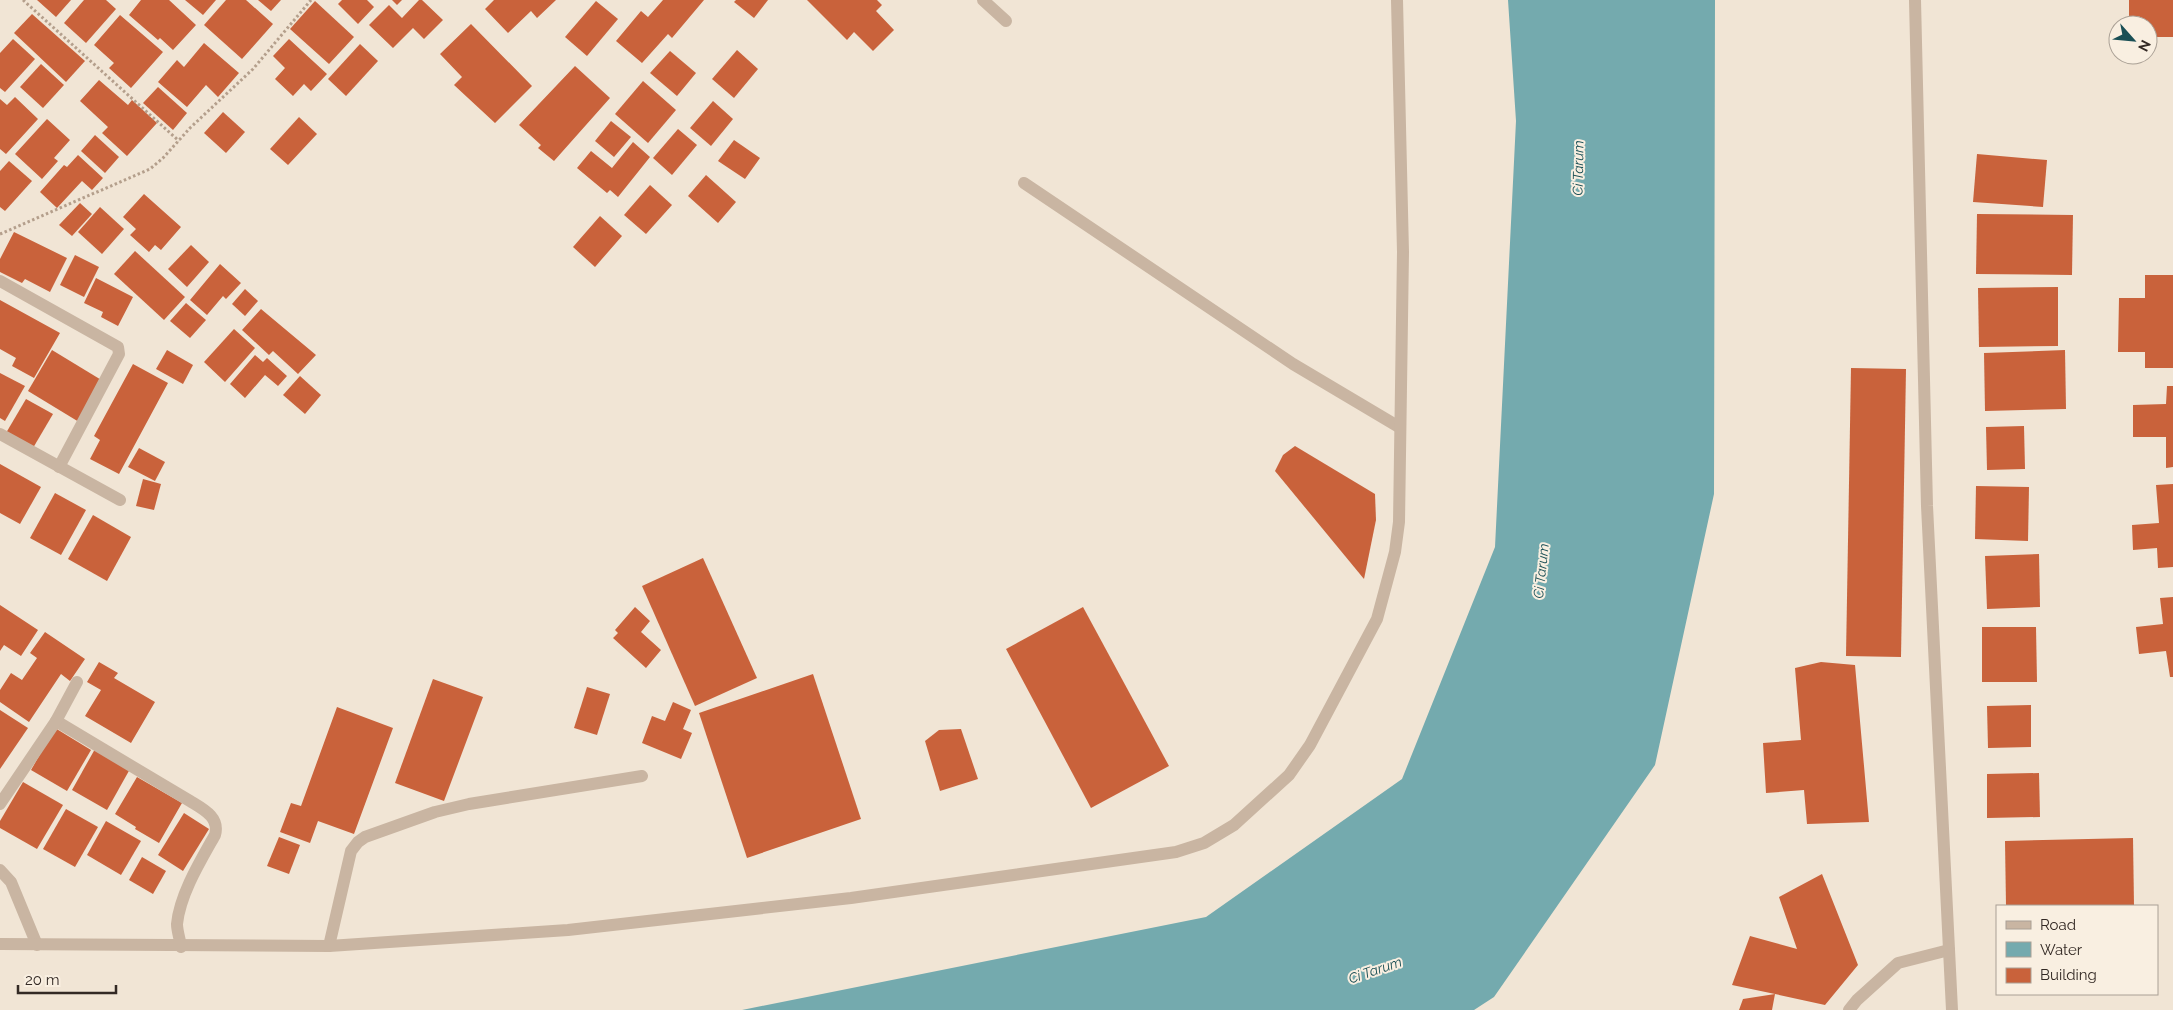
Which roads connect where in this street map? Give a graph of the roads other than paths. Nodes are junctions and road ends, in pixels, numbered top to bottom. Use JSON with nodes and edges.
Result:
{"nodes":[{"id":1,"x":984,"y":0,"type":"edge"},
{"id":2,"x":1397,"y":0,"type":"edge"},
{"id":3,"x":1915,"y":0,"type":"edge"},
{"id":4,"x":1006,"y":21,"type":"dead end"},
{"id":5,"x":1024,"y":183,"type":"dead end"},
{"id":6,"x":0,"y":281,"type":"edge"},
{"id":7,"x":1399,"y":427,"type":"junction"},
{"id":8,"x":0,"y":434,"type":"edge"},
{"id":9,"x":59,"y":467,"type":"junction"},
{"id":10,"x":120,"y":500,"type":"dead end"},
{"id":11,"x":77,"y":682,"type":"dead end"},
{"id":12,"x":56,"y":721,"type":"junction"},
{"id":13,"x":642,"y":776,"type":"dead end"},
{"id":14,"x":0,"y":804,"type":"edge"},
{"id":15,"x":0,"y":870,"type":"edge"},
{"id":16,"x":0,"y":944,"type":"edge"},
{"id":17,"x":37,"y":945,"type":"junction"},
{"id":18,"x":181,"y":946,"type":"junction"},
{"id":19,"x":329,"y":946,"type":"junction"},
{"id":20,"x":1949,"y":950,"type":"junction"},
{"id":21,"x":1849,"y":1010,"type":"edge"},
{"id":22,"x":1952,"y":1010,"type":"edge"}],
"edges":[{"from":1,"to":4,"type":"street"},
{"from":2,"to":7,"type":"street"},
{"from":3,"to":20,"type":"street"},
{"from":5,"to":7,"type":"street"},
{"from":6,"to":9,"type":"street"},
{"from":7,"to":19,"type":"street"},
{"from":8,"to":9,"type":"street"},
{"from":9,"to":10,"type":"street"},
{"from":11,"to":12,"type":"street"},
{"from":12,"to":14,"type":"street"},
{"from":12,"to":18,"type":"street"},
{"from":13,"to":19,"type":"street"},
{"from":15,"to":17,"type":"street"},
{"from":16,"to":17,"type":"street"},
{"from":17,"to":18,"type":"street"},
{"from":18,"to":19,"type":"street"},
{"from":20,"to":21,"type":"street"},
{"from":20,"to":22,"type":"street"}]}
